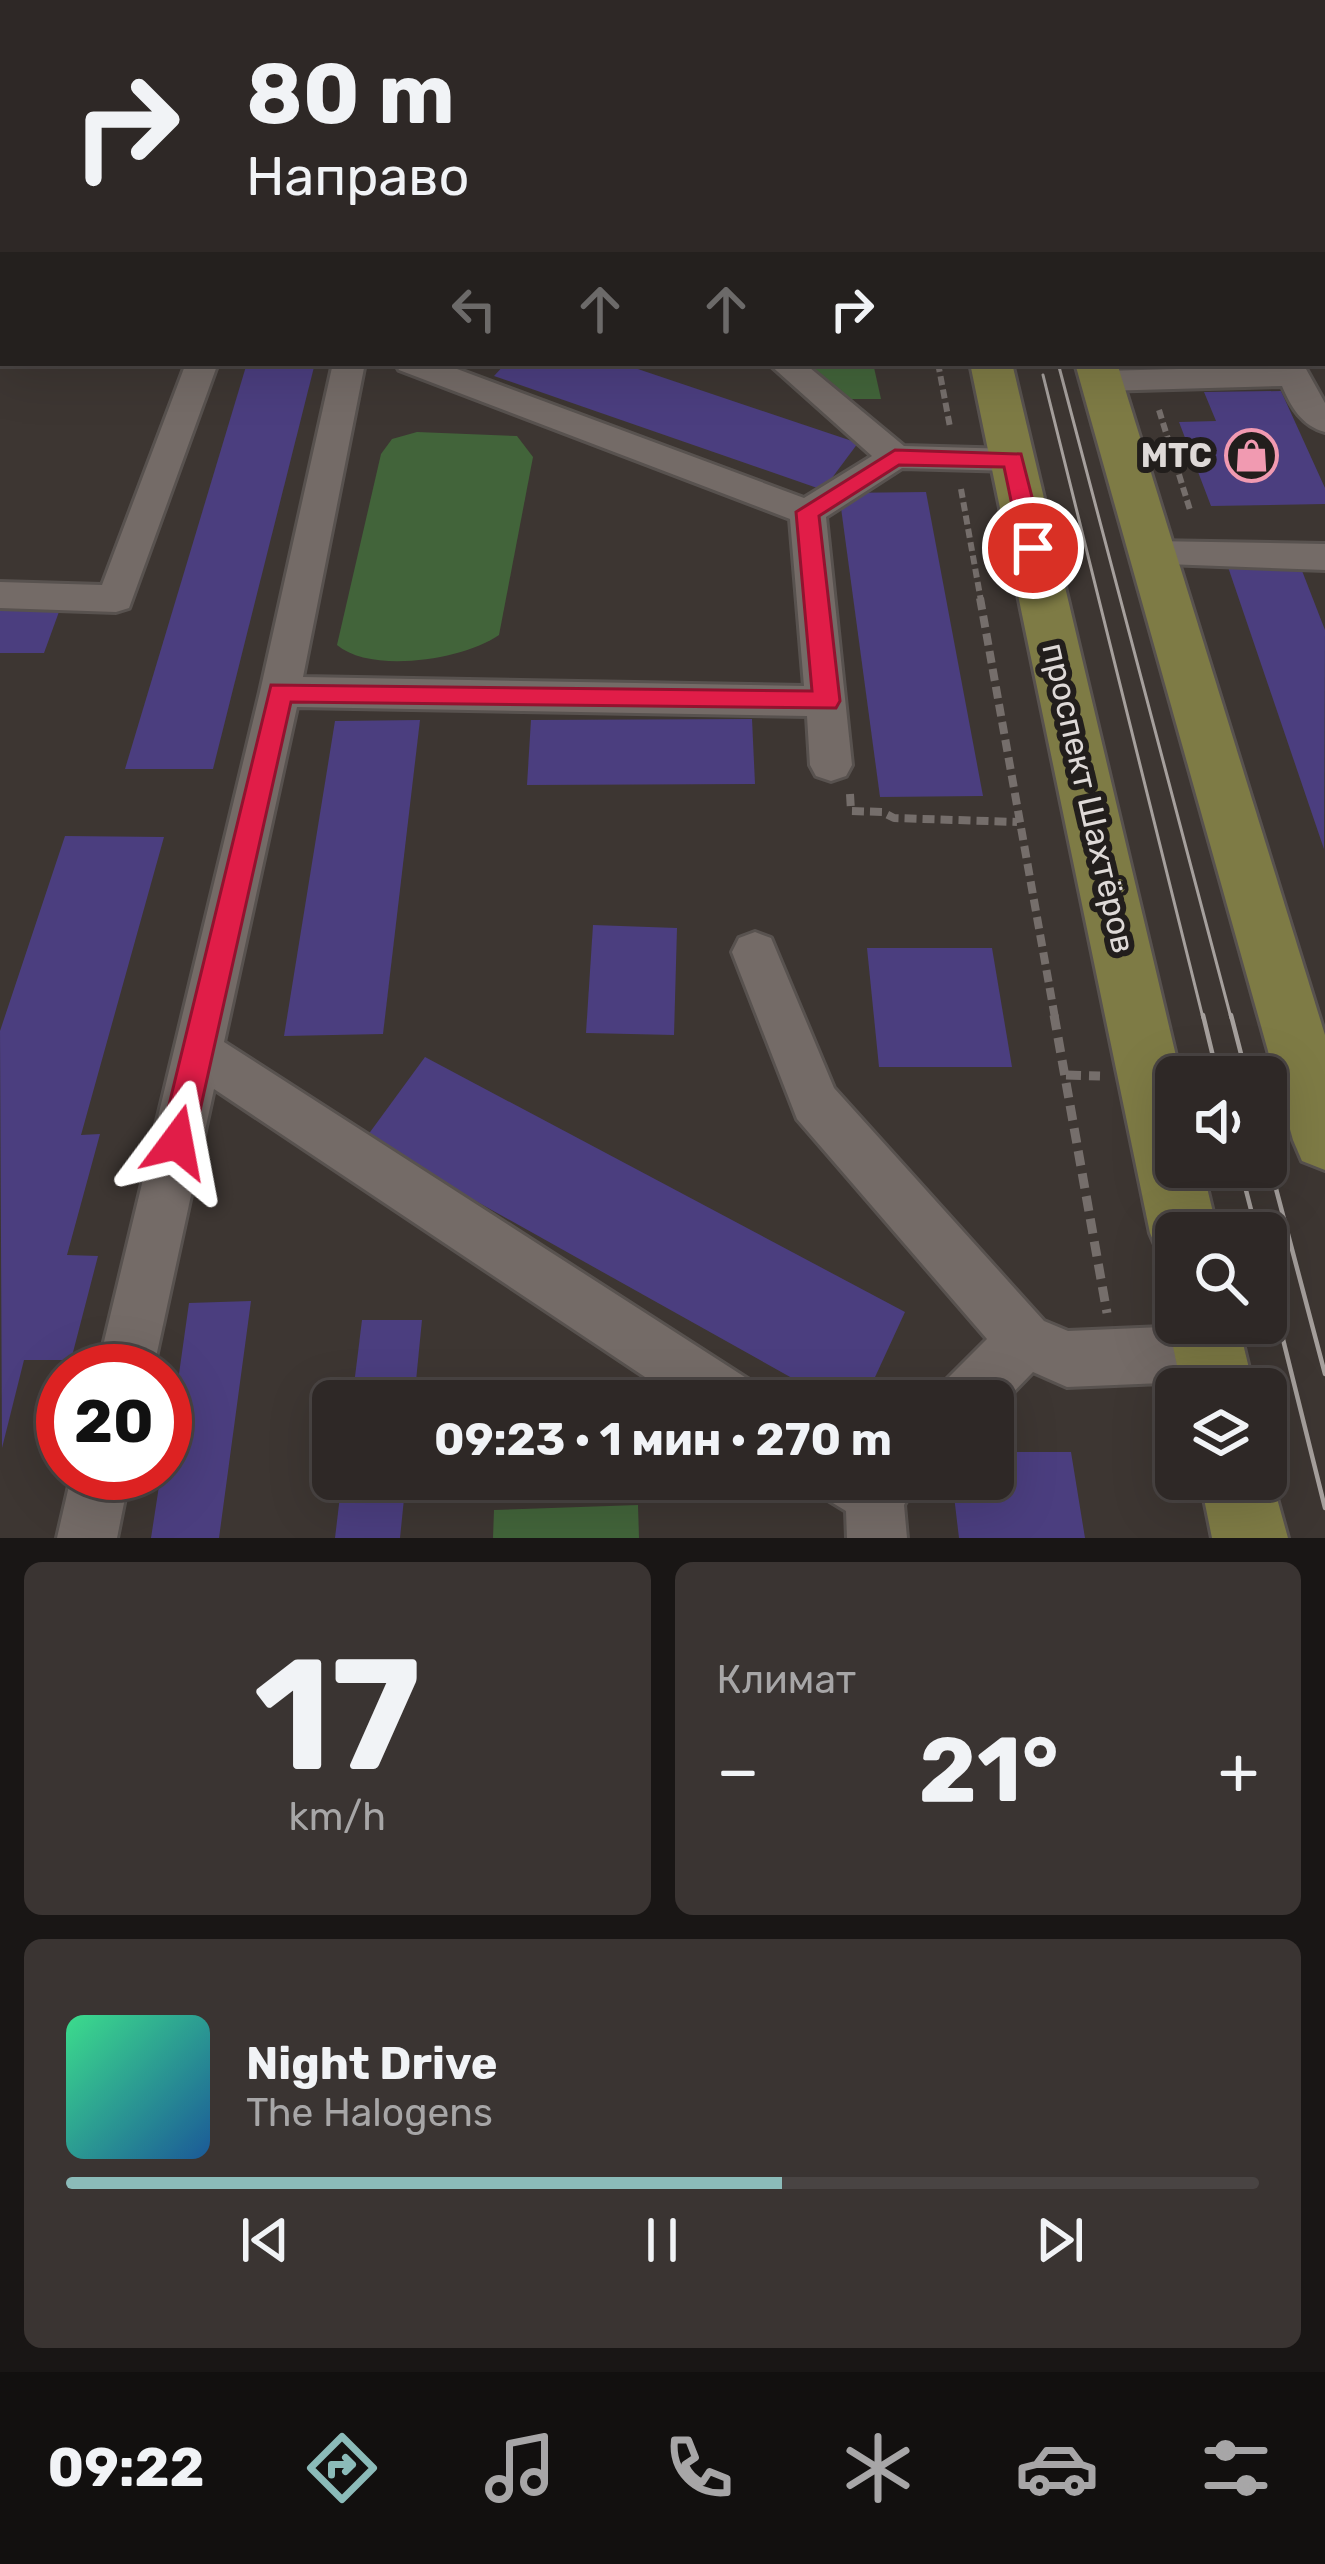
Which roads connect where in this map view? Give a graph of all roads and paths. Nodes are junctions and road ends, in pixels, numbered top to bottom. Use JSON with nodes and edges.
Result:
{"nodes":[{"id":1,"x":201,"y":366,"type":"edge"},
{"id":2,"x":348,"y":366,"type":"edge"},
{"id":3,"x":419,"y":366,"type":"edge"},
{"id":4,"x":788,"y":366,"type":"edge"},
{"id":5,"x":939,"y":366,"type":"edge"},
{"id":6,"x":992,"y":366,"type":"edge"},
{"id":7,"x":1291,"y":369,"type":"edge"},
{"id":8,"x":1099,"y":372,"type":"edge"},
{"id":9,"x":1325,"y":421,"type":"edge"},
{"id":10,"x":895,"y":457,"type":"junction"},
{"id":11,"x":956,"y":459,"type":"junction"},
{"id":12,"x":1013,"y":460,"type":"junction"},
{"id":13,"x":807,"y":512,"type":"junction"},
{"id":14,"x":1152,"y":554,"type":"junction"},
{"id":15,"x":1325,"y":557,"type":"edge"},
{"id":16,"x":0,"y":595,"type":"edge"},
{"id":17,"x":280,"y":692,"type":"junction"},
{"id":18,"x":826,"y":701,"type":"junction"},
{"id":19,"x":831,"y":765,"type":"joint"},
{"id":20,"x":1017,"y":822,"type":"junction"},
{"id":21,"x":755,"y":952,"type":"dead end"},
{"id":22,"x":197,"y":1051,"type":"junction"},
{"id":23,"x":1324,"y":1130,"type":"edge"},
{"id":24,"x":1179,"y":1212,"type":"edge"},
{"id":25,"x":1025,"y":1340,"type":"junction"},
{"id":26,"x":130,"y":1344,"type":"edge"},
{"id":27,"x":1210,"y":1355,"type":"edge"},
{"id":28,"x":1114,"y":1356,"type":"junction"},
{"id":29,"x":698,"y":1380,"type":"edge"},
{"id":30,"x":986,"y":1380,"type":"edge"},
{"id":31,"x":95,"y":1500,"type":"edge"},
{"id":32,"x":1242,"y":1500,"type":"edge"},
{"id":33,"x":86,"y":1538,"type":"edge"},
{"id":34,"x":1250,"y":1538,"type":"edge"}],
"edges":[{"from":1,"to":16,"type":"lane"},
{"from":2,"to":17,"type":"lane"},
{"from":3,"to":13,"type":"lane"},
{"from":4,"to":10,"type":"lane"},
{"from":5,"to":11,"type":"path"},
{"from":6,"to":12,"type":"main road","name":"проспект Шахтёров"},
{"from":7,"to":8,"type":"lane"},
{"from":7,"to":9,"type":"lane"},
{"from":8,"to":14,"type":"main road"},
{"from":10,"to":11,"type":"lane"},
{"from":10,"to":13,"type":"lane"},
{"from":11,"to":12,"type":"lane"},
{"from":11,"to":20,"type":"path"},
{"from":12,"to":24,"type":"main road","name":"проспект Шахтёров"},
{"from":13,"to":18,"type":"lane"},
{"from":14,"to":15,"type":"lane"},
{"from":14,"to":23,"type":"main road"},
{"from":17,"to":18,"type":"lane"},
{"from":17,"to":22,"type":"lane"},
{"from":18,"to":19,"type":"lane"},
{"from":19,"to":20,"type":"path"},
{"from":20,"to":28,"type":"path"},
{"from":21,"to":25,"type":"lane"},
{"from":22,"to":26,"type":"lane"},
{"from":22,"to":29,"type":"lane"},
{"from":25,"to":28,"type":"lane"},
{"from":25,"to":30,"type":"lane"},
{"from":27,"to":28,"type":"lane"},
{"from":31,"to":33,"type":"lane"},
{"from":32,"to":34,"type":"main road"}]}
